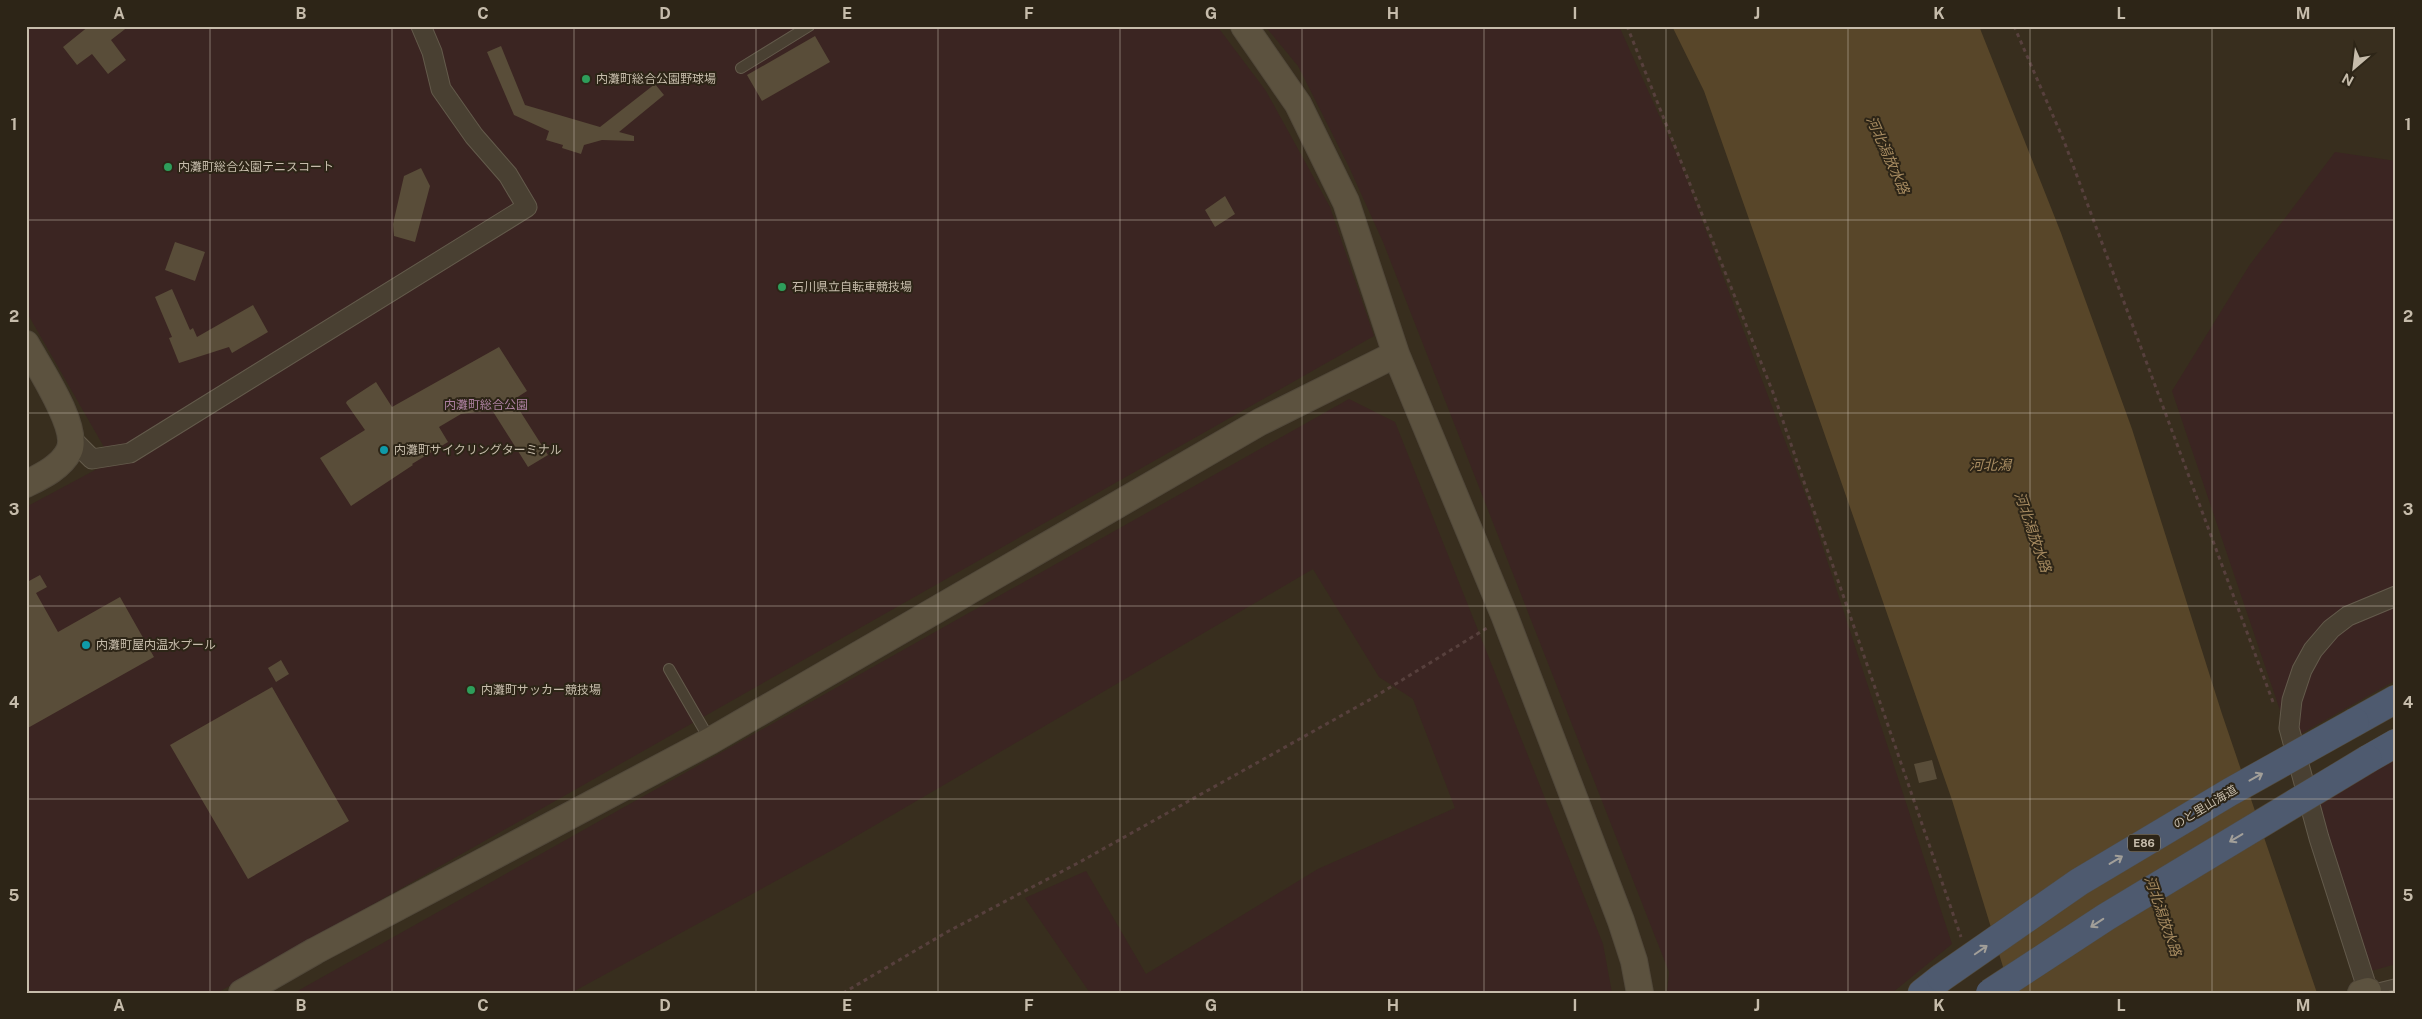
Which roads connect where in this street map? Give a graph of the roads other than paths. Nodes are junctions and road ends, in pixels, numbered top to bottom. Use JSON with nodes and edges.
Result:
{"nodes":[{"id":1,"x":421,"y":26,"type":"edge"},
{"id":2,"x":809,"y":26,"type":"edge"},
{"id":3,"x":1244,"y":26,"type":"edge"},
{"id":4,"x":741,"y":68,"type":"dead end"},
{"id":5,"x":26,"y":344,"type":"edge"},
{"id":6,"x":1396,"y":354,"type":"junction"},
{"id":7,"x":71,"y":438,"type":"junction"},
{"id":8,"x":26,"y":484,"type":"edge"},
{"id":9,"x":2396,"y":596,"type":"edge"},
{"id":10,"x":669,"y":669,"type":"dead end"},
{"id":11,"x":2396,"y":699,"type":"edge"},
{"id":12,"x":710,"y":741,"type":"junction"},
{"id":13,"x":2396,"y":743,"type":"edge"},
{"id":14,"x":2396,"y":984,"type":"edge"},
{"id":15,"x":1932,"y":985,"type":"edge"},
{"id":16,"x":2364,"y":992,"type":"edge"},
{"id":17,"x":242,"y":993,"type":"edge"},
{"id":18,"x":1640,"y":993,"type":"edge"},
{"id":19,"x":1990,"y":993,"type":"edge"}],
"edges":[{"from":1,"to":7,"type":"street"},
{"from":2,"to":4,"type":"lane"},
{"from":3,"to":6,"type":"street"},
{"from":5,"to":7,"type":"street"},
{"from":6,"to":12,"type":"street"},
{"from":6,"to":18,"type":"street"},
{"from":7,"to":8,"type":"street"},
{"from":9,"to":16,"type":"street"},
{"from":10,"to":12,"type":"lane"},
{"from":15,"to":11,"type":"highway","name":"のと里山海道","number":"E86","one_way":true,"bridge":true},
{"from":12,"to":17,"type":"street"},
{"from":13,"to":19,"type":"highway","one_way":true,"bridge":true},
{"from":14,"to":16,"type":"lane"}]}
